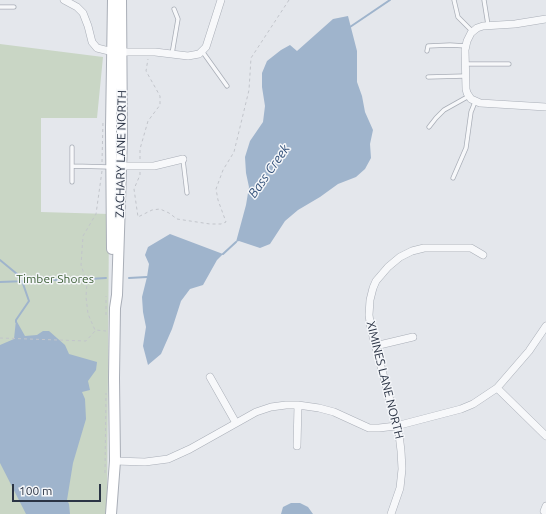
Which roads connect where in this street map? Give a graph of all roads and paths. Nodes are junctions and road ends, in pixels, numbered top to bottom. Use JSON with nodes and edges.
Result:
{"nodes":[{"id":1,"x":64,"y":0,"type":"edge"},
{"id":2,"x":113,"y":0,"type":"edge"},
{"id":3,"x":121,"y":0,"type":"edge"},
{"id":4,"x":221,"y":0,"type":"edge"},
{"id":5,"x":289,"y":0,"type":"edge"},
{"id":6,"x":454,"y":0,"type":"edge"},
{"id":7,"x":484,"y":0,"type":"edge"},
{"id":8,"x":0,"y":7,"type":"edge"},
{"id":9,"x":14,"y":7,"type":"dead end"},
{"id":10,"x":174,"y":9,"type":"dead end"},
{"id":11,"x":546,"y":19,"type":"edge"},
{"id":12,"x":488,"y":25,"type":"junction"},
{"id":13,"x":473,"y":32,"type":"junction"},
{"id":14,"x":466,"y":46,"type":"junction"},
{"id":15,"x":202,"y":51,"type":"junction"},
{"id":16,"x":427,"y":51,"type":"dead end"},
{"id":17,"x":117,"y":52,"type":"junction"},
{"id":18,"x":149,"y":52,"type":"junction"},
{"id":19,"x":172,"y":54,"type":"junction"},
{"id":20,"x":509,"y":64,"type":"dead end"},
{"id":21,"x":465,"y":70,"type":"junction"},
{"id":22,"x":428,"y":77,"type":"dead end"},
{"id":23,"x":227,"y":86,"type":"dead end"},
{"id":24,"x":469,"y":96,"type":"junction"},
{"id":25,"x":475,"y":102,"type":"junction"},
{"id":26,"x":546,"y":107,"type":"edge"},
{"id":27,"x":103,"y":119,"type":"dead end"},
{"id":28,"x":429,"y":127,"type":"dead end"},
{"id":29,"x":72,"y":147,"type":"dead end"},
{"id":30,"x":183,"y":158,"type":"joint"},
{"id":31,"x":73,"y":166,"type":"junction"},
{"id":32,"x":112,"y":167,"type":"junction"},
{"id":33,"x":140,"y":167,"type":"junction"},
{"id":34,"x":453,"y":178,"type":"dead end"},
{"id":35,"x":72,"y":182,"type":"dead end"},
{"id":36,"x":187,"y":193,"type":"dead end"},
{"id":37,"x":483,"y":255,"type":"dead end"},
{"id":38,"x":106,"y":296,"type":"dead end"},
{"id":39,"x":106,"y":317,"type":"dead end"},
{"id":40,"x":546,"y":326,"type":"edge"},
{"id":41,"x":95,"y":330,"type":"junction"},
{"id":42,"x":106,"y":331,"type":"dead end"},
{"id":43,"x":413,"y":337,"type":"dead end"},
{"id":44,"x":0,"y":338,"type":"edge"},
{"id":45,"x":375,"y":346,"type":"junction"},
{"id":46,"x":210,"y":377,"type":"dead end"},
{"id":47,"x":497,"y":388,"type":"junction"},
{"id":48,"x":106,"y":389,"type":"dead end"},
{"id":49,"x":298,"y":405,"type":"junction"},
{"id":50,"x":236,"y":422,"type":"junction"},
{"id":51,"x":396,"y":426,"type":"junction"},
{"id":52,"x":546,"y":436,"type":"edge"},
{"id":53,"x":297,"y":446,"type":"dead end"},
{"id":54,"x":115,"y":461,"type":"junction"},
{"id":55,"x":105,"y":476,"type":"dead end"},
{"id":56,"x":112,"y":514,"type":"edge"},
{"id":57,"x":391,"y":514,"type":"edge"}],
"edges":[{"from":1,"to":17,"type":"street"},
{"from":2,"to":17,"type":"street","name":"ZACHARY LANE NORTH"},
{"from":3,"to":17,"type":"street","name":"ZACHARY LANE NORTH"},
{"from":4,"to":15,"type":"street"},
{"from":5,"to":33,"type":"path"},
{"from":6,"to":13,"type":"lane"},
{"from":7,"to":12,"type":"lane"},
{"from":8,"to":9,"type":"lane"},
{"from":10,"to":19,"type":"lane"},
{"from":11,"to":12,"type":"street"},
{"from":12,"to":13,"type":"street"},
{"from":13,"to":14,"type":"street"},
{"from":14,"to":16,"type":"lane"},
{"from":14,"to":21,"type":"street"},
{"from":15,"to":19,"type":"street"},
{"from":15,"to":23,"type":"lane"},
{"from":17,"to":18,"type":"street"},
{"from":17,"to":32,"type":"street","name":"ZACHARY LANE NORTH"},
{"from":18,"to":19,"type":"street"},
{"from":18,"to":33,"type":"path"},
{"from":20,"to":21,"type":"lane"},
{"from":21,"to":22,"type":"lane"},
{"from":21,"to":24,"type":"street"},
{"from":24,"to":25,"type":"street"},
{"from":24,"to":28,"type":"lane"},
{"from":25,"to":26,"type":"street"},
{"from":25,"to":34,"type":"lane"},
{"from":27,"to":32,"type":"path"},
{"from":29,"to":31,"type":"lane"},
{"from":30,"to":33,"type":"street"},
{"from":30,"to":36,"type":"lane"},
{"from":31,"to":32,"type":"lane"},
{"from":31,"to":35,"type":"lane"},
{"from":32,"to":33,"type":"street"},
{"from":32,"to":41,"type":"path"},
{"from":32,"to":54,"type":"street","name":"ZACHARY LANE NORTH"},
{"from":37,"to":45,"type":"street","name":"XIMINES LANE NORTH"},
{"from":38,"to":39,"type":"path"},
{"from":40,"to":47,"type":"street"},
{"from":41,"to":42,"type":"path"},
{"from":41,"to":44,"type":"path"},
{"from":43,"to":45,"type":"street"},
{"from":45,"to":51,"type":"street","name":"XIMINES LANE NORTH"},
{"from":46,"to":50,"type":"street"},
{"from":47,"to":51,"type":"street"},
{"from":47,"to":52,"type":"street"},
{"from":48,"to":55,"type":"path"},
{"from":49,"to":50,"type":"street"},
{"from":49,"to":51,"type":"street"},
{"from":49,"to":53,"type":"street"},
{"from":50,"to":54,"type":"street"},
{"from":51,"to":57,"type":"street","name":"XIMINES LANE NORTH"},
{"from":54,"to":56,"type":"street","name":"ZACHARY LANE NORTH"}]}
